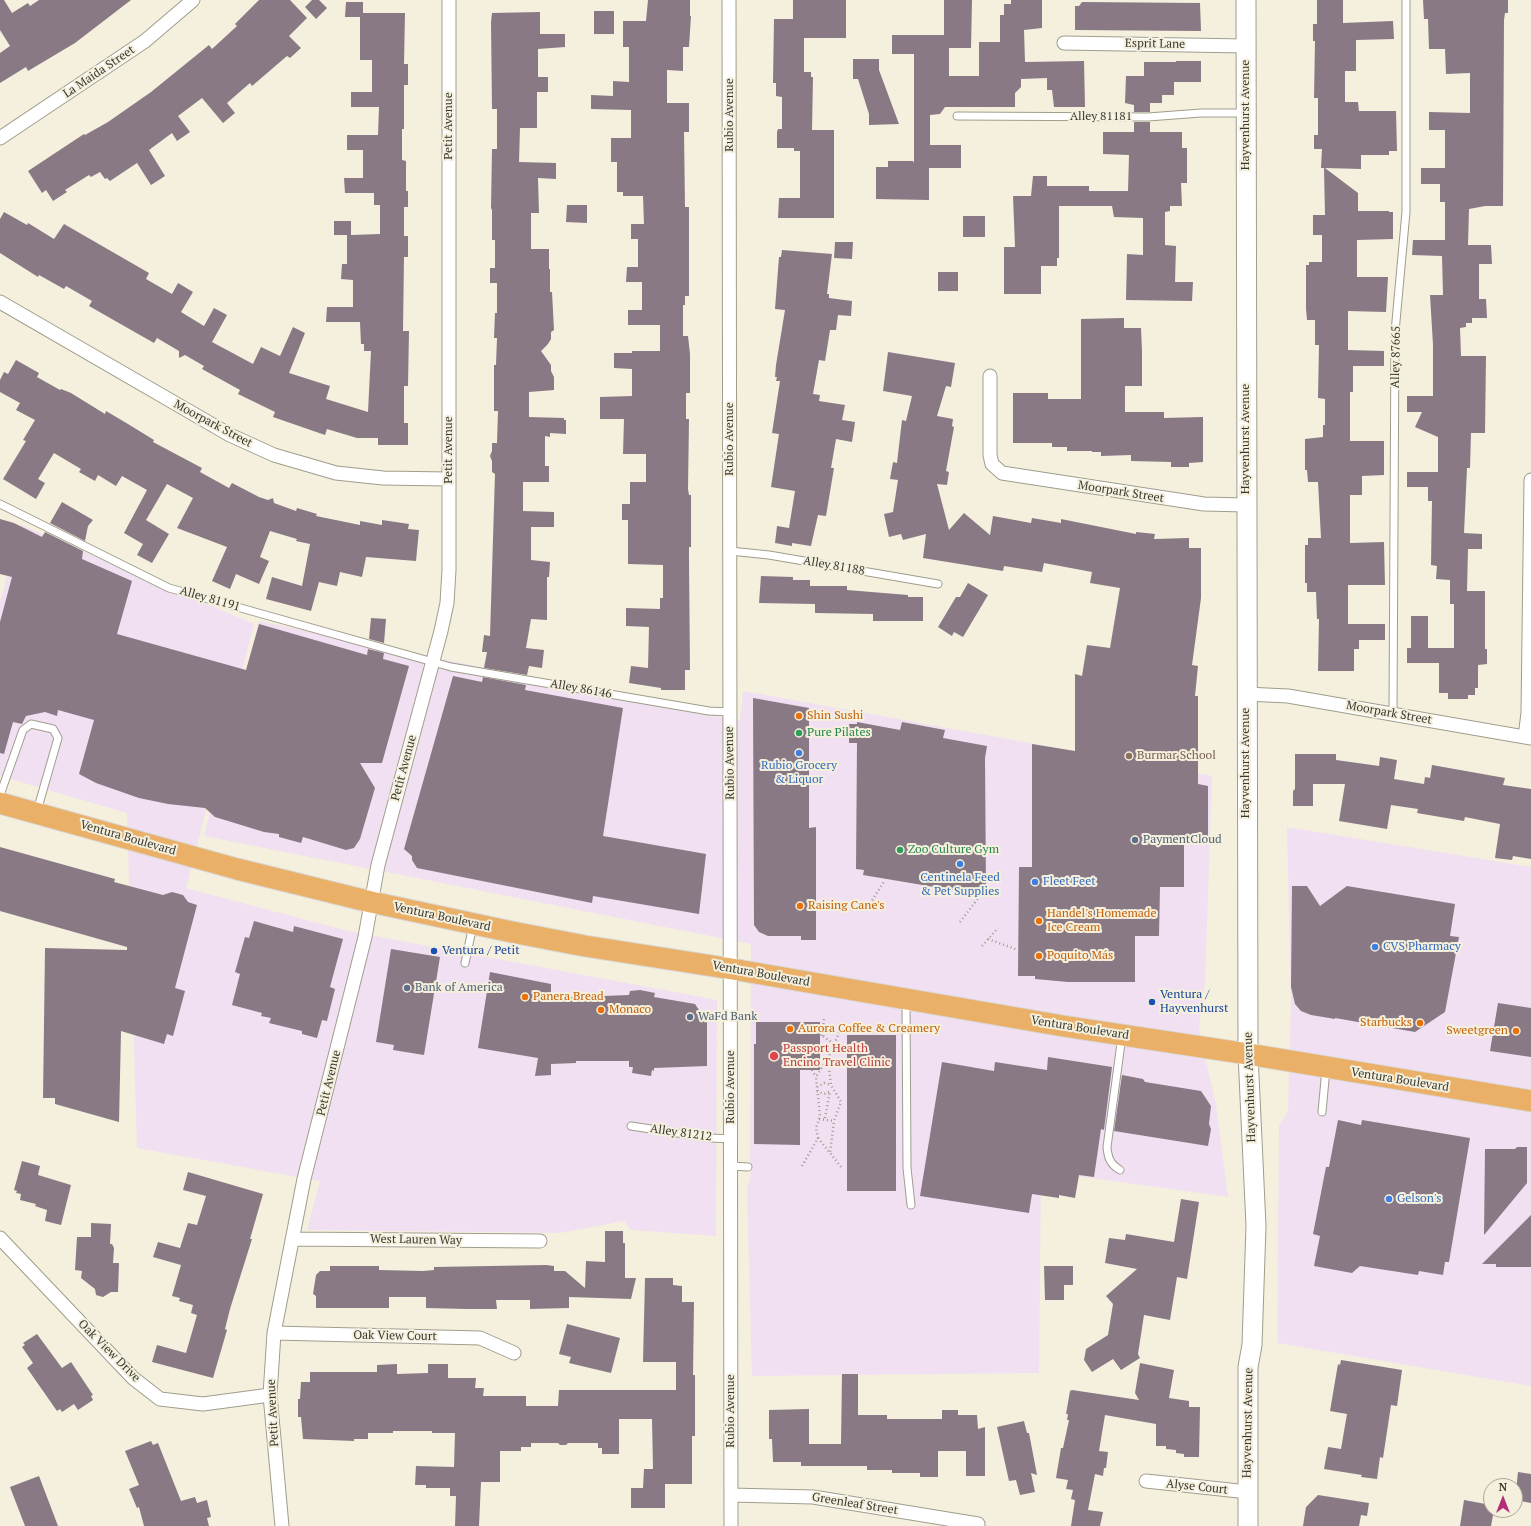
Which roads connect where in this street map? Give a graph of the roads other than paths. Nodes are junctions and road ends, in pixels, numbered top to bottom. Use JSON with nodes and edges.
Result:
{"nodes":[{"id":1,"x":193,"y":0,"type":"edge"},
{"id":2,"x":449,"y":0,"type":"edge"},
{"id":3,"x":729,"y":0,"type":"edge"},
{"id":4,"x":1246,"y":0,"type":"edge"},
{"id":5,"x":1406,"y":0,"type":"edge"},
{"id":6,"x":1064,"y":43,"type":"dead end"},
{"id":7,"x":1246,"y":46,"type":"junction"},
{"id":8,"x":1246,"y":112,"type":"junction"},
{"id":9,"x":957,"y":116,"type":"dead end"},
{"id":10,"x":0,"y":138,"type":"edge"},
{"id":11,"x":0,"y":302,"type":"edge"},
{"id":12,"x":990,"y":376,"type":"dead end"},
{"id":13,"x":448,"y":479,"type":"junction"},
{"id":14,"x":1531,"y":480,"type":"edge"},
{"id":15,"x":0,"y":504,"type":"edge"},
{"id":16,"x":1246,"y":505,"type":"junction"},
{"id":17,"x":730,"y":551,"type":"junction"},
{"id":18,"x":938,"y":584,"type":"dead end"},
{"id":19,"x":433,"y":662,"type":"junction"},
{"id":20,"x":1246,"y":694,"type":"junction"},
{"id":21,"x":730,"y":712,"type":"junction"},
{"id":22,"x":1393,"y":714,"type":"junction"},
{"id":23,"x":1528,"y":737,"type":"edge"},
{"id":24,"x":0,"y":795,"type":"edge"},
{"id":25,"x":0,"y":803,"type":"edge"},
{"id":26,"x":36,"y":813,"type":"junction"},
{"id":27,"x":371,"y":902,"type":"junction"},
{"id":28,"x":473,"y":924,"type":"junction"},
{"id":29,"x":466,"y":963,"type":"dead end"},
{"id":30,"x":732,"y":969,"type":"junction"},
{"id":31,"x":906,"y":999,"type":"junction"},
{"id":32,"x":1122,"y":1034,"type":"junction"},
{"id":33,"x":1248,"y":1054,"type":"junction"},
{"id":34,"x":1326,"y":1067,"type":"junction"},
{"id":35,"x":1531,"y":1101,"type":"edge"},
{"id":36,"x":1322,"y":1112,"type":"dead end"},
{"id":37,"x":631,"y":1126,"type":"dead end"},
{"id":38,"x":731,"y":1139,"type":"junction"},
{"id":39,"x":732,"y":1166,"type":"junction"},
{"id":40,"x":748,"y":1166,"type":"dead end"},
{"id":41,"x":1120,"y":1170,"type":"dead end"},
{"id":42,"x":911,"y":1205,"type":"dead end"},
{"id":43,"x":0,"y":1238,"type":"edge"},
{"id":44,"x":292,"y":1239,"type":"junction"},
{"id":45,"x":540,"y":1241,"type":"dead end"},
{"id":46,"x":274,"y":1333,"type":"junction"},
{"id":47,"x":514,"y":1353,"type":"dead end"},
{"id":48,"x":270,"y":1395,"type":"junction"},
{"id":49,"x":1146,"y":1481,"type":"dead end"},
{"id":50,"x":1248,"y":1492,"type":"junction"},
{"id":51,"x":731,"y":1495,"type":"junction"},
{"id":52,"x":978,"y":1524,"type":"dead end"},
{"id":53,"x":282,"y":1526,"type":"edge"},
{"id":54,"x":731,"y":1526,"type":"edge"},
{"id":55,"x":1248,"y":1526,"type":"edge"}],
"edges":[{"from":1,"to":10,"type":"street","name":"La Maida Street"},
{"from":2,"to":13,"type":"street","name":"Petit Avenue"},
{"from":3,"to":17,"type":"street","name":"Rubio Avenue"},
{"from":4,"to":7,"type":"main road","name":"Hayvenhurst Avenue"},
{"from":5,"to":22,"type":"lane","name":"Alley 87665"},
{"from":6,"to":7,"type":"street","name":"Esprit Lane"},
{"from":7,"to":8,"type":"main road","name":"Hayvenhurst Avenue"},
{"from":8,"to":9,"type":"lane","name":"Alley 81181"},
{"from":8,"to":16,"type":"main road","name":"Hayvenhurst Avenue"},
{"from":11,"to":13,"type":"street","name":"Moorpark Street"},
{"from":12,"to":16,"type":"street","name":"Moorpark Street"},
{"from":13,"to":19,"type":"street","name":"Petit Avenue"},
{"from":14,"to":23,"type":"street"},
{"from":15,"to":19,"type":"lane","name":"Alley 81191"},
{"from":16,"to":20,"type":"main road","name":"Hayvenhurst Avenue"},
{"from":17,"to":18,"type":"lane","name":"Alley 81188"},
{"from":17,"to":21,"type":"street","name":"Rubio Avenue"},
{"from":19,"to":21,"type":"lane","name":"Alley 86146"},
{"from":19,"to":27,"type":"street","name":"Petit Avenue"},
{"from":20,"to":22,"type":"street","name":"Moorpark Street"},
{"from":20,"to":33,"type":"main road","name":"Hayvenhurst Avenue"},
{"from":21,"to":30,"type":"street","name":"Rubio Avenue"},
{"from":22,"to":23,"type":"street","name":"Moorpark Street"},
{"from":24,"to":26,"type":"lane"},
{"from":25,"to":26,"type":"main road","name":"Ventura Boulevard"},
{"from":26,"to":27,"type":"main road","name":"Ventura Boulevard"},
{"from":27,"to":28,"type":"main road","name":"Ventura Boulevard"},
{"from":27,"to":44,"type":"street","name":"Petit Avenue"},
{"from":28,"to":29,"type":"lane"},
{"from":28,"to":30,"type":"main road","name":"Ventura Boulevard"},
{"from":30,"to":31,"type":"main road","name":"Ventura Boulevard"},
{"from":30,"to":38,"type":"street","name":"Rubio Avenue"},
{"from":31,"to":32,"type":"main road","name":"Ventura Boulevard"},
{"from":31,"to":42,"type":"lane"},
{"from":32,"to":33,"type":"main road","name":"Ventura Boulevard"},
{"from":32,"to":41,"type":"lane"},
{"from":33,"to":34,"type":"main road","name":"Ventura Boulevard"},
{"from":33,"to":50,"type":"main road","name":"Hayvenhurst Avenue"},
{"from":34,"to":35,"type":"main road","name":"Ventura Boulevard"},
{"from":34,"to":36,"type":"lane"},
{"from":37,"to":38,"type":"lane","name":"Alley 81212"},
{"from":38,"to":39,"type":"street","name":"Rubio Avenue"},
{"from":39,"to":40,"type":"lane"},
{"from":39,"to":51,"type":"street","name":"Rubio Avenue"},
{"from":43,"to":48,"type":"street","name":"Oak View Drive"},
{"from":44,"to":45,"type":"street","name":"West Lauren Way"},
{"from":44,"to":46,"type":"street","name":"Petit Avenue"},
{"from":46,"to":47,"type":"street","name":"Oak View Court"},
{"from":46,"to":48,"type":"street","name":"Petit Avenue"},
{"from":48,"to":53,"type":"street","name":"Petit Avenue"},
{"from":49,"to":50,"type":"street","name":"Alyse Court"},
{"from":50,"to":55,"type":"main road","name":"Hayvenhurst Avenue"},
{"from":51,"to":52,"type":"street","name":"Greenleaf Street"},
{"from":51,"to":54,"type":"street","name":"Rubio Avenue"}]}
